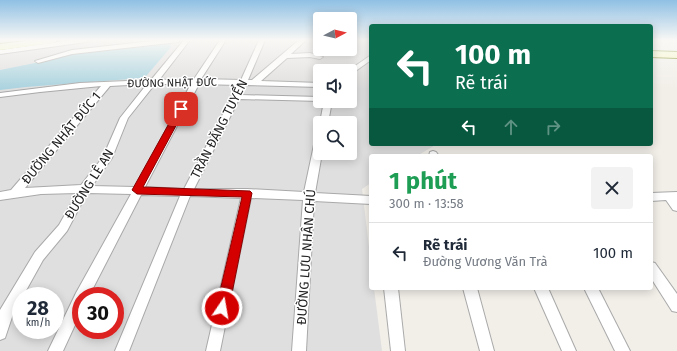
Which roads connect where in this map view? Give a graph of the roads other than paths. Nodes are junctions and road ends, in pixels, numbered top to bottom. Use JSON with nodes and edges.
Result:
{"nodes":[{"id":1,"x":55,"y":56,"type":"edge"},
{"id":2,"x":174,"y":56,"type":"edge"},
{"id":3,"x":212,"y":56,"type":"edge"},
{"id":4,"x":255,"y":56,"type":"edge"},
{"id":5,"x":286,"y":56,"type":"edge"},
{"id":6,"x":316,"y":56,"type":"edge"},
{"id":7,"x":320,"y":57,"type":"dead end"},
{"id":8,"x":369,"y":59,"type":"edge"},
{"id":9,"x":38,"y":61,"type":"dead end"},
{"id":10,"x":357,"y":68,"type":"edge"},
{"id":11,"x":154,"y":81,"type":"junction"},
{"id":12,"x":196,"y":82,"type":"junction"},
{"id":13,"x":243,"y":83,"type":"junction"},
{"id":14,"x":254,"y":83,"type":"junction"},
{"id":15,"x":107,"y":84,"type":"junction"},
{"id":16,"x":313,"y":84,"type":"edge"},
{"id":17,"x":0,"y":95,"type":"edge"},
{"id":18,"x":236,"y":97,"type":"junction"},
{"id":19,"x":313,"y":99,"type":"edge"},
{"id":20,"x":316,"y":160,"type":"edge"},
{"id":21,"x":84,"y":189,"type":"junction"},
{"id":22,"x":137,"y":190,"type":"junction"},
{"id":23,"x":187,"y":192,"type":"junction"},
{"id":24,"x":14,"y":193,"type":"junction"},
{"id":25,"x":247,"y":193,"type":"junction"},
{"id":26,"x":0,"y":196,"type":"edge"},
{"id":27,"x":309,"y":196,"type":"junction"},
{"id":28,"x":673,"y":196,"type":"edge"},
{"id":29,"x":653,"y":197,"type":"edge"},
{"id":30,"x":369,"y":200,"type":"edge"},
{"id":31,"x":677,"y":207,"type":"edge"},
{"id":32,"x":653,"y":270,"type":"edge"},
{"id":33,"x":86,"y":287,"type":"edge"},
{"id":34,"x":391,"y":290,"type":"edge"},
{"id":35,"x":471,"y":290,"type":"edge"},
{"id":36,"x":542,"y":290,"type":"edge"},
{"id":37,"x":592,"y":290,"type":"edge"},
{"id":38,"x":677,"y":306,"type":"edge"},
{"id":39,"x":72,"y":316,"type":"edge"},
{"id":40,"x":0,"y":333,"type":"edge"},
{"id":41,"x":55,"y":351,"type":"edge"},
{"id":42,"x":122,"y":351,"type":"edge"},
{"id":43,"x":213,"y":351,"type":"edge"},
{"id":44,"x":299,"y":351,"type":"edge"},
{"id":45,"x":398,"y":351,"type":"edge"},
{"id":46,"x":486,"y":351,"type":"edge"},
{"id":47,"x":569,"y":351,"type":"edge"},
{"id":48,"x":623,"y":351,"type":"edge"}],
"edges":[{"from":1,"to":9,"type":"street"},
{"from":2,"to":11,"type":"street","name":"ĐƯỜNG LÊ AN"},
{"from":3,"to":12,"type":"street"},
{"from":4,"to":13,"type":"street","name":"TRẦN ĐĂNG TUYỂN"},
{"from":5,"to":14,"type":"street"},
{"from":6,"to":7,"type":"street"},
{"from":8,"to":10,"type":"street"},
{"from":11,"to":12,"type":"street","name":"ĐƯỜNG NHẬT ĐỨC"},
{"from":11,"to":15,"type":"street","name":"ĐƯỜNG NHẬT ĐỨC"},
{"from":11,"to":21,"type":"street","name":"ĐƯỜNG LÊ AN"},
{"from":12,"to":13,"type":"street","name":"ĐƯỜNG NHẬT ĐỨC"},
{"from":12,"to":22,"type":"street"},
{"from":13,"to":14,"type":"street","name":"ĐƯỜNG NHẬT ĐỨC"},
{"from":13,"to":18,"type":"street","name":"TRẦN ĐĂNG TUYỂN"},
{"from":14,"to":16,"type":"street","name":"ĐƯỜNG NHẬT ĐỨC"},
{"from":15,"to":17,"type":"street","name":"ĐƯỜNG NHẬT ĐỨC"},
{"from":15,"to":24,"type":"street","name":"ĐƯỜNG NHẬT ĐỨC 1"},
{"from":18,"to":19,"type":"street"},
{"from":18,"to":23,"type":"street","name":"TRẦN ĐĂNG TUYỂN"},
{"from":20,"to":27,"type":"street","name":"ĐƯỜNG LƯU NHÂN CHÚ"},
{"from":21,"to":22,"type":"street"},
{"from":21,"to":24,"type":"street"},
{"from":21,"to":40,"type":"street","name":"ĐƯỜNG LÊ AN"},
{"from":22,"to":23,"type":"street"},
{"from":22,"to":33,"type":"street"},
{"from":23,"to":25,"type":"street"},
{"from":23,"to":42,"type":"street","name":"TRẦN ĐĂNG TUYỂN"},
{"from":24,"to":26,"type":"street"},
{"from":25,"to":27,"type":"street"},
{"from":25,"to":43,"type":"street"},
{"from":27,"to":30,"type":"street"},
{"from":27,"to":44,"type":"street","name":"ĐƯỜNG LƯU NHÂN CHÚ"},
{"from":28,"to":29,"type":"street"},
{"from":28,"to":31,"type":"street"},
{"from":32,"to":38,"type":"street"},
{"from":34,"to":45,"type":"street"},
{"from":35,"to":46,"type":"street"},
{"from":36,"to":47,"type":"street"},
{"from":37,"to":48,"type":"street"},
{"from":39,"to":41,"type":"street"}]}
